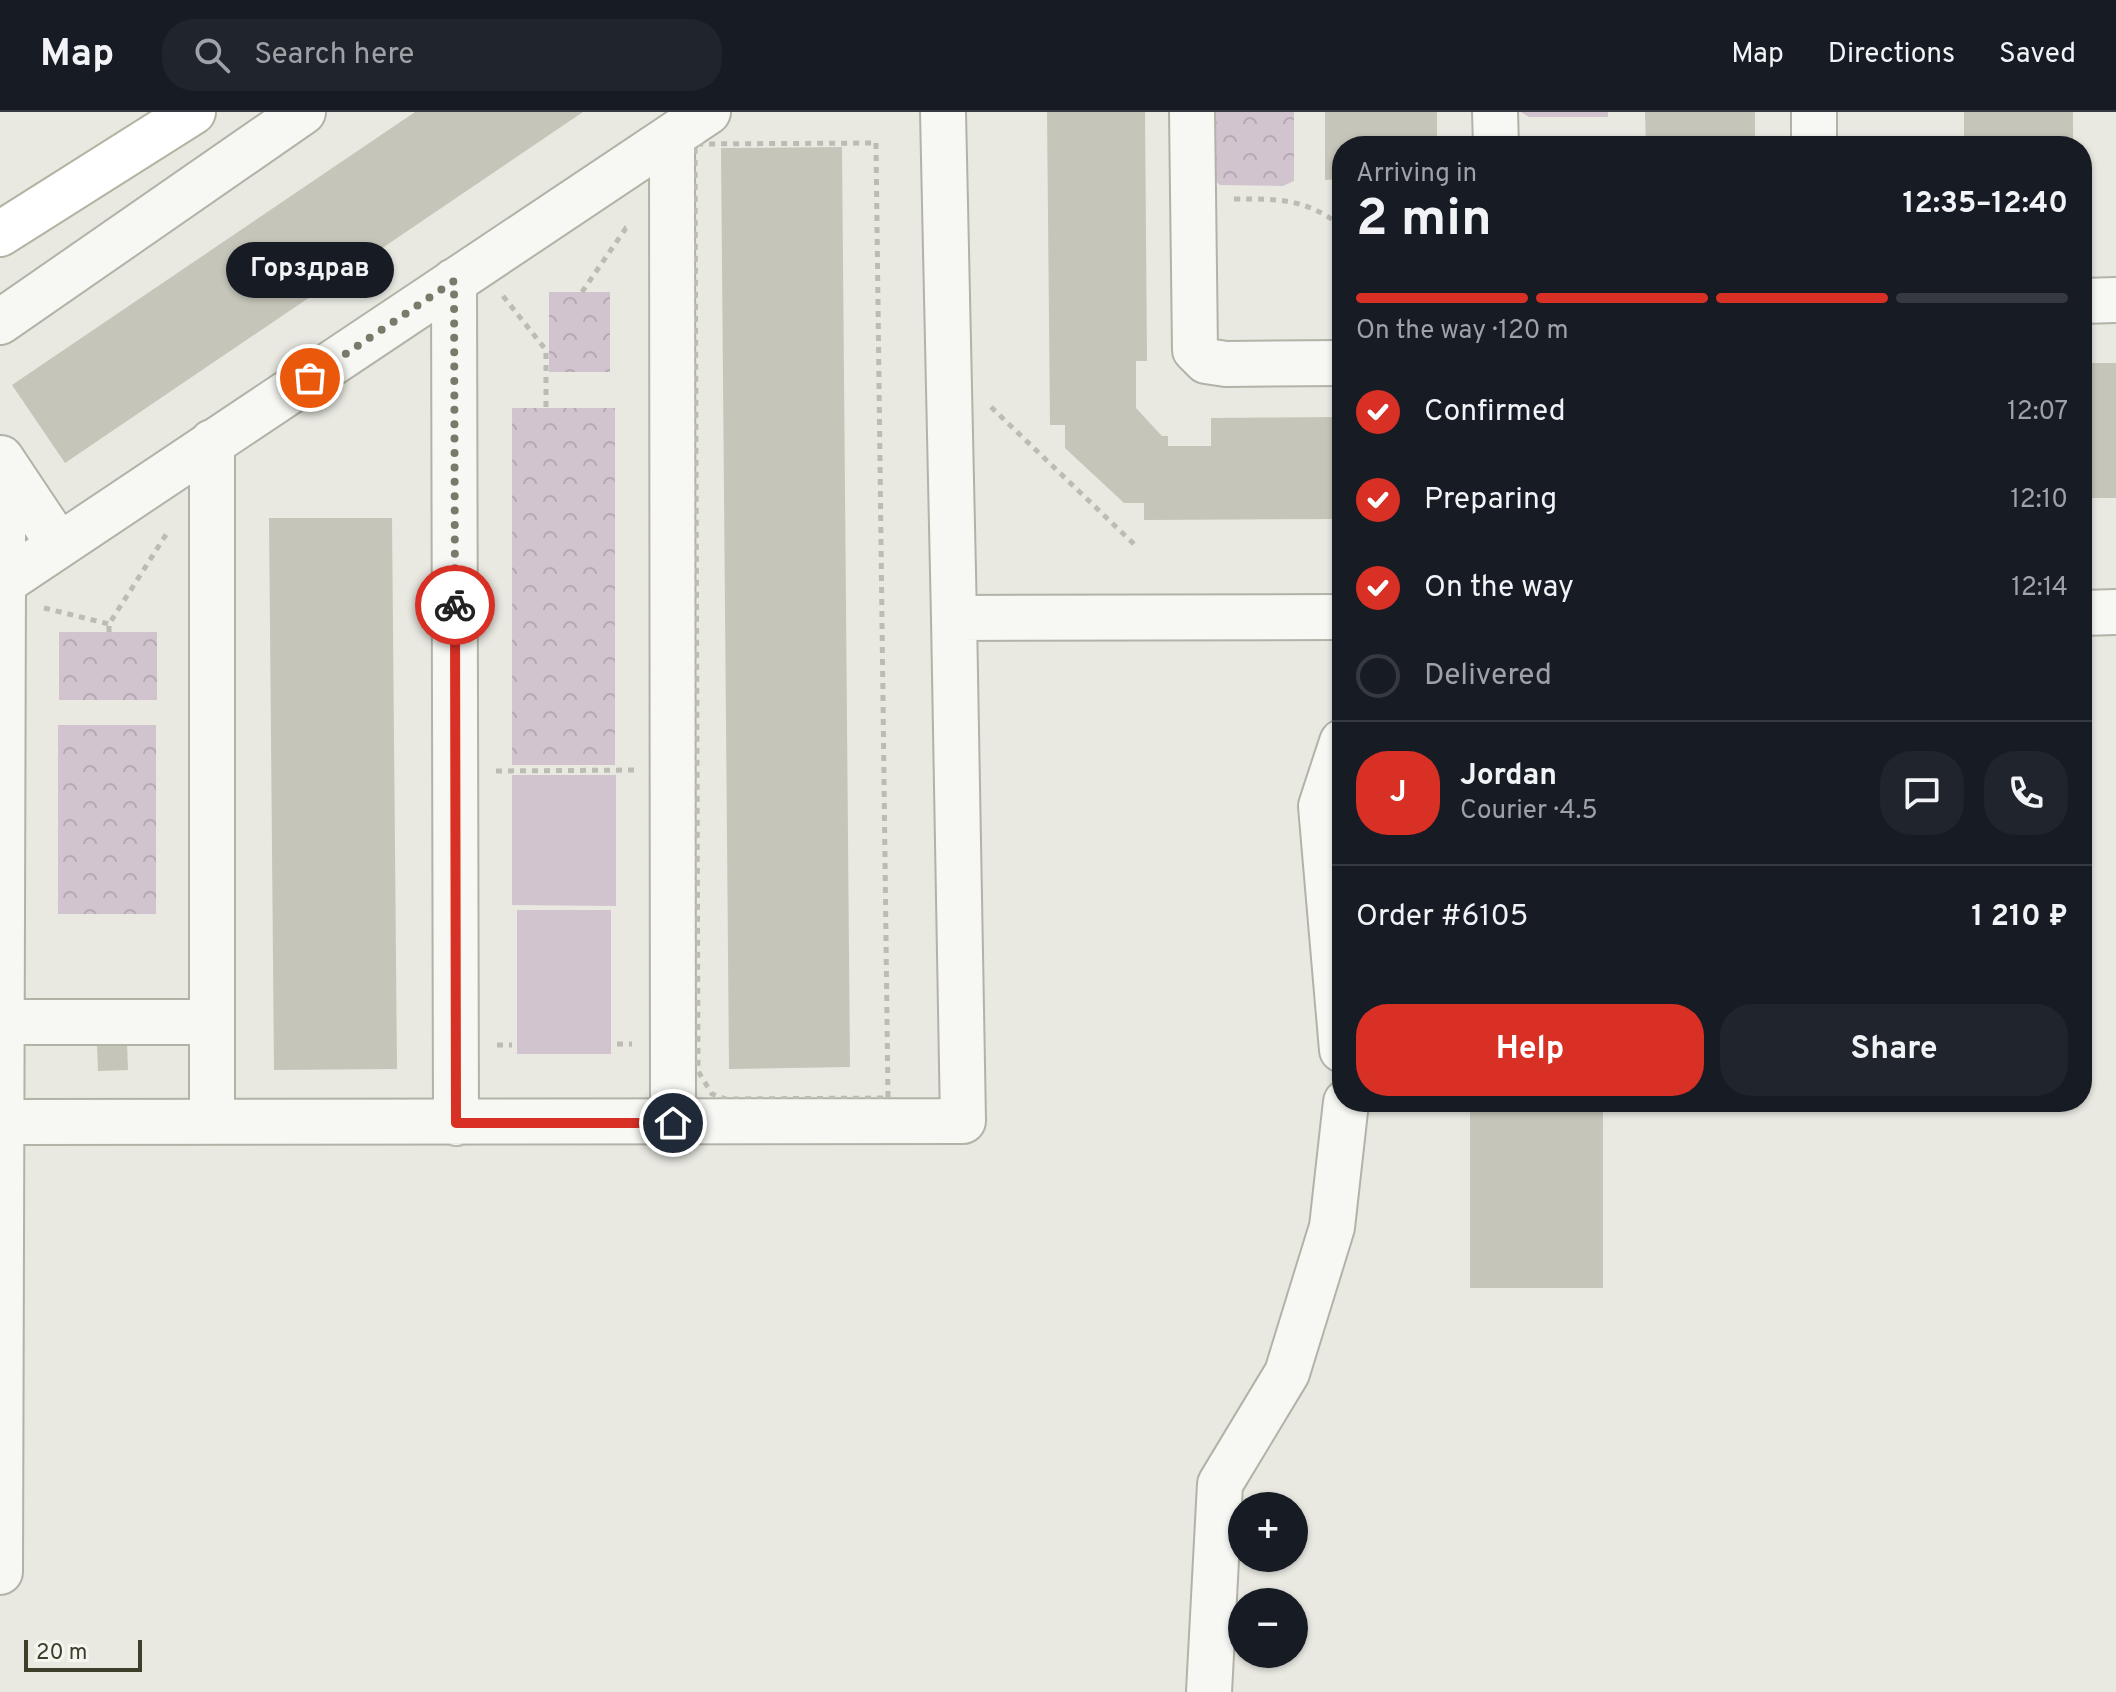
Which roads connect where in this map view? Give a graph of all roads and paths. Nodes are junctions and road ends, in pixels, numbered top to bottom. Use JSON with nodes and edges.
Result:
{"nodes":[{"id":1,"x":193,"y":112,"type":"edge"},
{"id":2,"x":303,"y":112,"type":"edge"},
{"id":3,"x":943,"y":112,"type":"edge"},
{"id":4,"x":1192,"y":112,"type":"edge"},
{"id":5,"x":1495,"y":112,"type":"edge"},
{"id":6,"x":1814,"y":112,"type":"edge"},
{"id":7,"x":690,"y":124,"type":"edge"},
{"id":8,"x":1496,"y":136,"type":"edge"},
{"id":9,"x":1814,"y":136,"type":"edge"},
{"id":10,"x":1192,"y":200,"type":"junction"},
{"id":11,"x":1332,"y":219,"type":"edge"},
{"id":12,"x":0,"y":234,"type":"edge"},
{"id":13,"x":466,"y":273,"type":"junction"},
{"id":14,"x":2116,"y":300,"type":"edge"},
{"id":15,"x":2092,"y":301,"type":"edge"},
{"id":16,"x":0,"y":322,"type":"edge"},
{"id":17,"x":1332,"y":363,"type":"edge"},
{"id":18,"x":985,"y":400,"type":"dead end"},
{"id":19,"x":546,"y":408,"type":"dead end"},
{"id":20,"x":212,"y":442,"type":"junction"},
{"id":21,"x":2,"y":459,"type":"edge"},
{"id":22,"x":178,"y":518,"type":"dead end"},
{"id":23,"x":59,"y":545,"type":"junction"},
{"id":24,"x":1135,"y":545,"type":"dead end"},
{"id":25,"x":3,"y":591,"type":"junction"},
{"id":26,"x":2116,"y":612,"type":"edge"},
{"id":27,"x":2092,"y":613,"type":"edge"},
{"id":28,"x":1332,"y":617,"type":"edge"},
{"id":29,"x":954,"y":618,"type":"junction"},
{"id":30,"x":109,"y":624,"type":"junction"},
{"id":31,"x":109,"y":632,"type":"dead end"},
{"id":32,"x":684,"y":770,"type":"junction"},
{"id":33,"x":455,"y":771,"type":"junction"},
{"id":34,"x":1332,"y":772,"type":"edge"},
{"id":35,"x":1332,"y":934,"type":"edge"},
{"id":36,"x":2,"y":1022,"type":"junction"},
{"id":37,"x":212,"y":1022,"type":"junction"},
{"id":38,"x":1345,"y":1112,"type":"edge"},
{"id":39,"x":2,"y":1122,"type":"junction"},
{"id":40,"x":212,"y":1122,"type":"junction"},
{"id":41,"x":456,"y":1123,"type":"junction"},
{"id":42,"x":673,"y":1123,"type":"junction"},
{"id":43,"x":0,"y":1572,"type":"edge"},
{"id":44,"x":1209,"y":1692,"type":"edge"}],
"edges":[{"from":1,"to":12,"type":"main road"},
{"from":2,"to":16,"type":"lane"},
{"from":3,"to":29,"type":"lane"},
{"from":4,"to":10,"type":"lane"},
{"from":5,"to":8,"type":"lane"},
{"from":6,"to":9,"type":"lane"},
{"from":7,"to":13,"type":"lane"},
{"from":7,"to":32,"type":"lane"},
{"from":10,"to":11,"type":"path"},
{"from":10,"to":17,"type":"lane"},
{"from":13,"to":19,"type":"path"},
{"from":13,"to":20,"type":"lane"},
{"from":13,"to":33,"type":"lane"},
{"from":14,"to":15,"type":"lane"},
{"from":18,"to":24,"type":"path"},
{"from":20,"to":23,"type":"lane"},
{"from":20,"to":37,"type":"lane"},
{"from":21,"to":23,"type":"lane"},
{"from":21,"to":25,"type":"lane"},
{"from":22,"to":30,"type":"path"},
{"from":23,"to":25,"type":"lane"},
{"from":25,"to":30,"type":"path"},
{"from":25,"to":36,"type":"lane"},
{"from":26,"to":27,"type":"lane"},
{"from":28,"to":29,"type":"lane"},
{"from":29,"to":42,"type":"lane"},
{"from":30,"to":31,"type":"path"},
{"from":32,"to":32,"type":"path"},
{"from":32,"to":33,"type":"path"},
{"from":32,"to":42,"type":"lane"},
{"from":33,"to":41,"type":"lane"},
{"from":34,"to":35,"type":"lane"},
{"from":36,"to":37,"type":"lane"},
{"from":36,"to":39,"type":"lane"},
{"from":37,"to":40,"type":"lane"},
{"from":38,"to":44,"type":"lane"},
{"from":39,"to":40,"type":"lane"},
{"from":39,"to":43,"type":"lane"},
{"from":40,"to":41,"type":"lane"},
{"from":41,"to":42,"type":"lane"}]}
